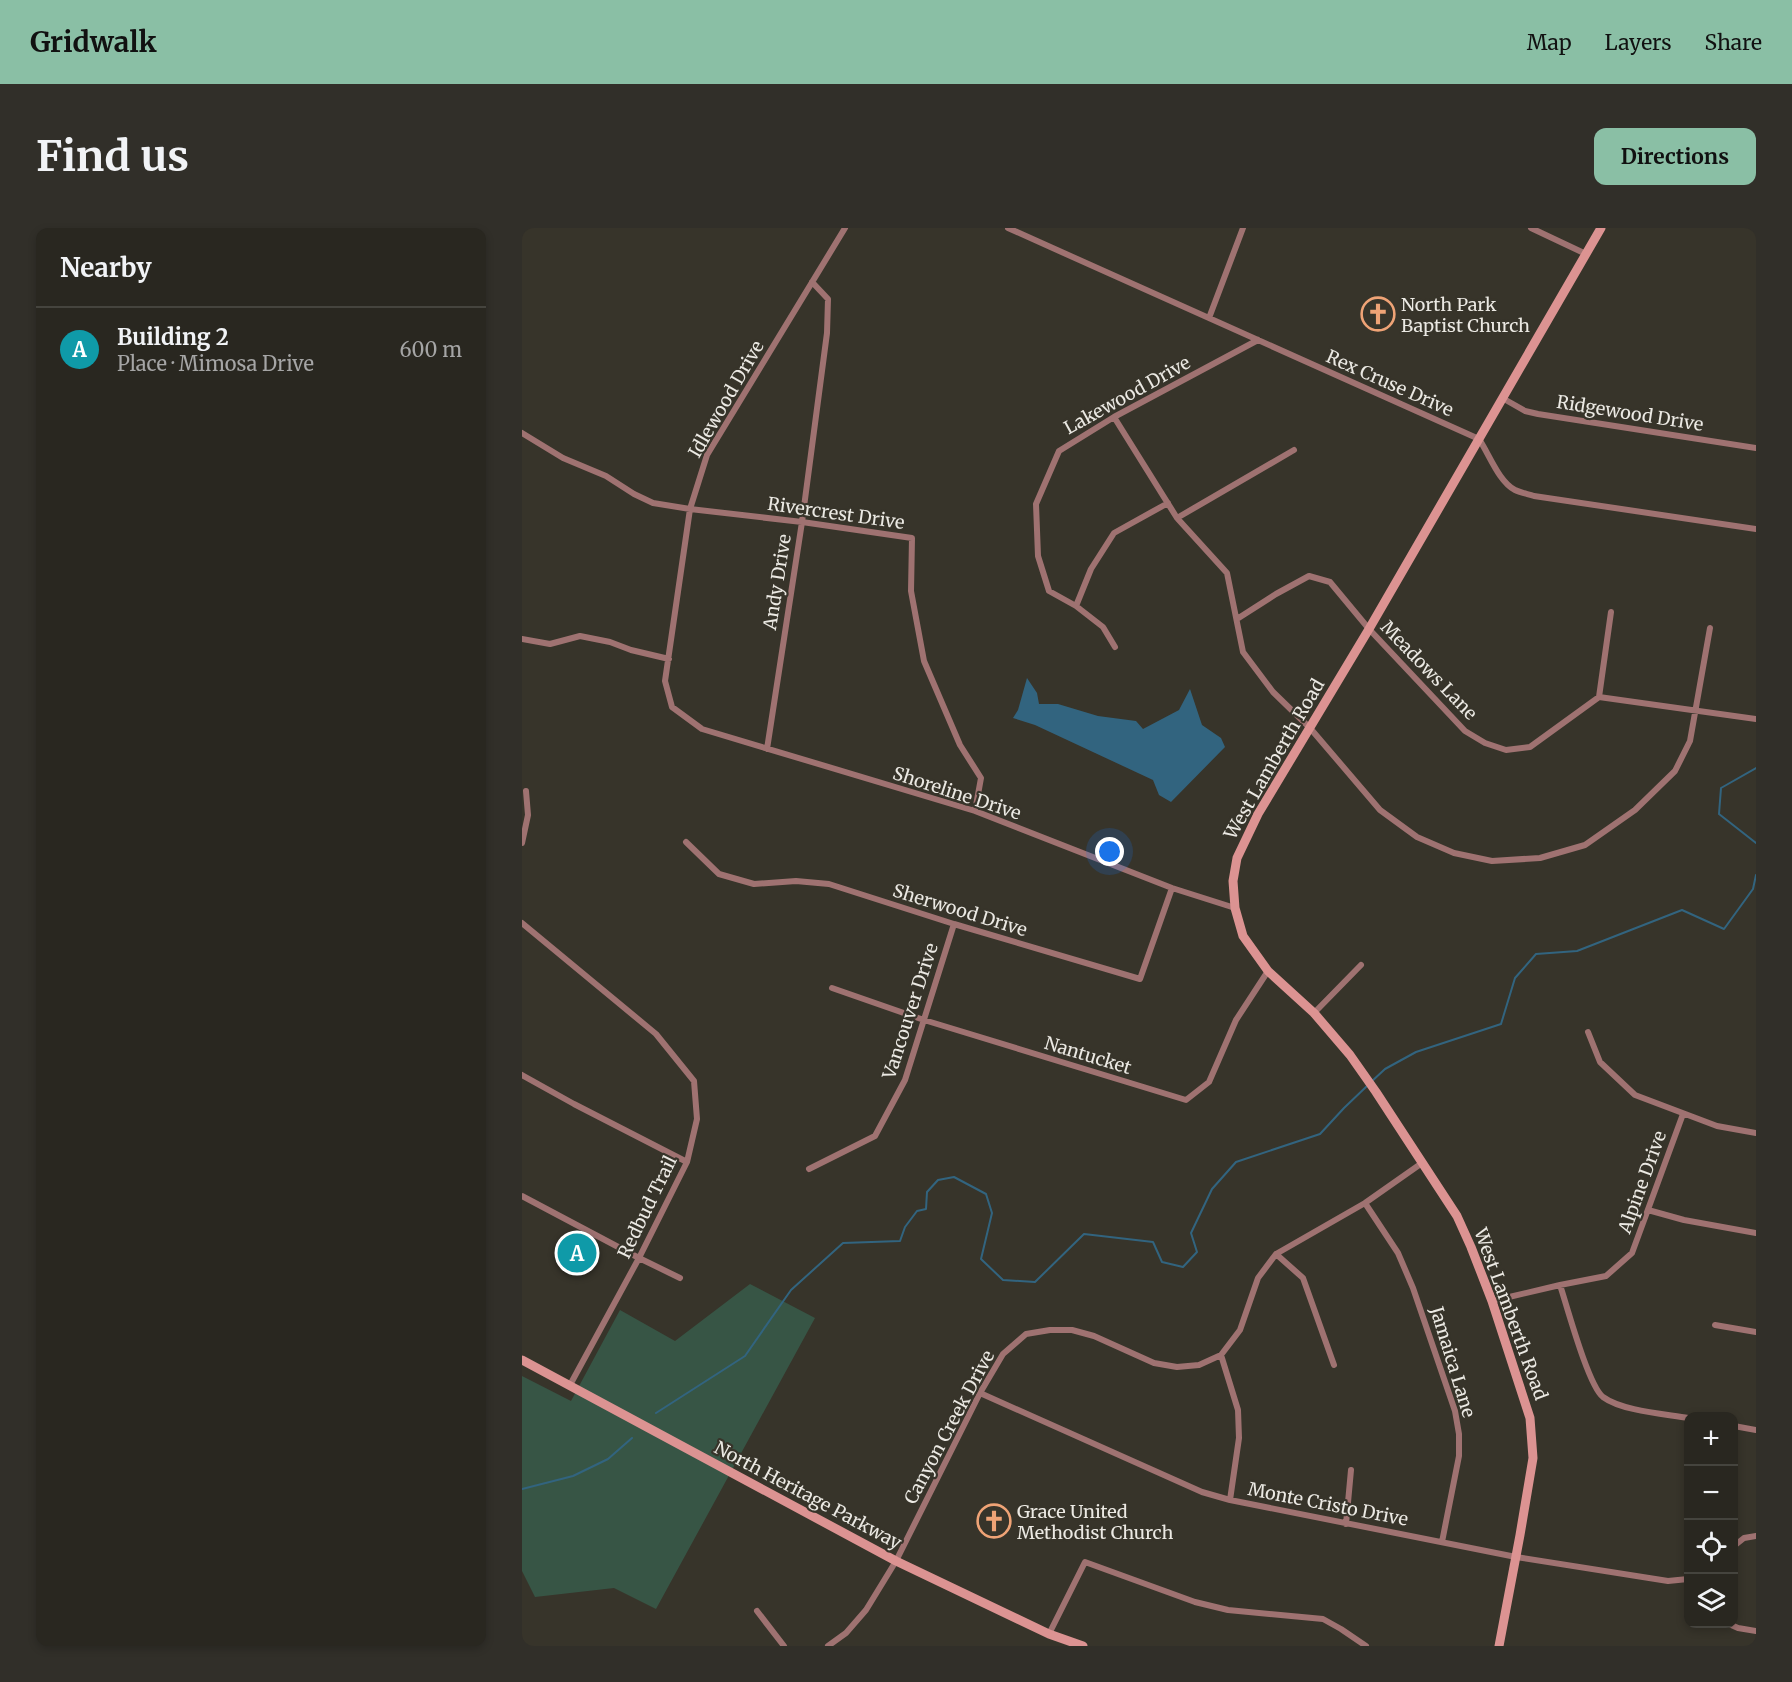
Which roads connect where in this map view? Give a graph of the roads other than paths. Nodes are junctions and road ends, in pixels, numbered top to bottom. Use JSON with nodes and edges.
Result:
{"nodes":[{"id":1,"x":845,"y":228,"type":"edge"},
{"id":2,"x":1008,"y":228,"type":"edge"},
{"id":3,"x":1243,"y":228,"type":"edge"},
{"id":4,"x":1531,"y":228,"type":"edge"},
{"id":5,"x":1601,"y":228,"type":"edge"},
{"id":6,"x":1586,"y":254,"type":"junction"},
{"id":7,"x":812,"y":282,"type":"junction"},
{"id":8,"x":1209,"y":318,"type":"junction"},
{"id":9,"x":1258,"y":340,"type":"junction"},
{"id":10,"x":1504,"y":399,"type":"junction"},
{"id":11,"x":1114,"y":417,"type":"junction"},
{"id":12,"x":522,"y":433,"type":"edge"},
{"id":13,"x":1479,"y":439,"type":"junction"},
{"id":14,"x":1756,"y":448,"type":"edge"},
{"id":15,"x":1294,"y":450,"type":"dead end"},
{"id":16,"x":1168,"y":503,"type":"junction"},
{"id":17,"x":690,"y":509,"type":"junction"},
{"id":18,"x":1177,"y":518,"type":"junction"},
{"id":19,"x":802,"y":522,"type":"junction"},
{"id":20,"x":1756,"y":529,"type":"edge"},
{"id":21,"x":1076,"y":606,"type":"junction"},
{"id":22,"x":1611,"y":612,"type":"dead end"},
{"id":23,"x":1237,"y":620,"type":"junction"},
{"id":24,"x":1710,"y":628,"type":"dead end"},
{"id":25,"x":1369,"y":629,"type":"junction"},
{"id":26,"x":522,"y":639,"type":"edge"},
{"id":27,"x":1115,"y":647,"type":"dead end"},
{"id":28,"x":669,"y":659,"type":"junction"},
{"id":29,"x":1599,"y":697,"type":"junction"},
{"id":30,"x":672,"y":707,"type":"joint"},
{"id":31,"x":1696,"y":710,"type":"junction"},
{"id":32,"x":1756,"y":719,"type":"edge"},
{"id":33,"x":1310,"y":728,"type":"junction"},
{"id":34,"x":767,"y":749,"type":"junction"},
{"id":35,"x":526,"y":791,"type":"dead end"},
{"id":36,"x":975,"y":811,"type":"junction"},
{"id":37,"x":686,"y":842,"type":"dead end"},
{"id":38,"x":522,"y":843,"type":"edge"},
{"id":39,"x":1172,"y":888,"type":"junction"},
{"id":40,"x":1235,"y":908,"type":"junction"},
{"id":41,"x":522,"y":923,"type":"edge"},
{"id":42,"x":954,"y":924,"type":"junction"},
{"id":43,"x":1361,"y":965,"type":"dead end"},
{"id":44,"x":1268,"y":971,"type":"junction"},
{"id":45,"x":832,"y":988,"type":"dead end"},
{"id":46,"x":1314,"y":1013,"type":"junction"},
{"id":47,"x":924,"y":1020,"type":"junction"},
{"id":48,"x":1588,"y":1032,"type":"dead end"},
{"id":49,"x":522,"y":1075,"type":"edge"},
{"id":50,"x":1683,"y":1114,"type":"junction"},
{"id":51,"x":1756,"y":1134,"type":"edge"},
{"id":52,"x":687,"y":1162,"type":"junction"},
{"id":53,"x":1422,"y":1164,"type":"junction"},
{"id":54,"x":809,"y":1169,"type":"dead end"},
{"id":55,"x":522,"y":1196,"type":"edge"},
{"id":56,"x":1365,"y":1203,"type":"junction"},
{"id":57,"x":1648,"y":1210,"type":"junction"},
{"id":58,"x":1756,"y":1233,"type":"edge"},
{"id":59,"x":1276,"y":1254,"type":"junction"},
{"id":60,"x":639,"y":1258,"type":"junction"},
{"id":61,"x":680,"y":1278,"type":"dead end"},
{"id":62,"x":1560,"y":1285,"type":"junction"},
{"id":63,"x":1492,"y":1301,"type":"junction"},
{"id":64,"x":1714,"y":1325,"type":"dead end"},
{"id":65,"x":1756,"y":1332,"type":"edge"},
{"id":66,"x":1221,"y":1355,"type":"junction"},
{"id":67,"x":522,"y":1360,"type":"edge"},
{"id":68,"x":1334,"y":1365,"type":"dead end"},
{"id":69,"x":570,"y":1386,"type":"junction"},
{"id":70,"x":980,"y":1393,"type":"junction"},
{"id":71,"x":1684,"y":1417,"type":"edge"},
{"id":72,"x":1738,"y":1427,"type":"edge"},
{"id":73,"x":1756,"y":1430,"type":"edge"},
{"id":74,"x":1351,"y":1470,"type":"dead end"},
{"id":75,"x":1230,"y":1500,"type":"junction"},
{"id":76,"x":1346,"y":1524,"type":"junction"},
{"id":77,"x":1756,"y":1536,"type":"edge"},
{"id":78,"x":1442,"y":1542,"type":"junction"},
{"id":79,"x":1738,"y":1543,"type":"edge"},
{"id":80,"x":1516,"y":1557,"type":"junction"},
{"id":81,"x":896,"y":1561,"type":"junction"},
{"id":82,"x":1684,"y":1579,"type":"edge"},
{"id":83,"x":757,"y":1611,"type":"dead end"},
{"id":84,"x":1738,"y":1628,"type":"edge"},
{"id":85,"x":1756,"y":1631,"type":"edge"},
{"id":86,"x":1049,"y":1634,"type":"junction"},
{"id":87,"x":784,"y":1646,"type":"edge"},
{"id":88,"x":828,"y":1646,"type":"edge"},
{"id":89,"x":1083,"y":1646,"type":"edge"},
{"id":90,"x":1366,"y":1646,"type":"edge"},
{"id":91,"x":1499,"y":1646,"type":"edge"}],
"edges":[{"from":1,"to":7,"type":"street","name":"Idlewood Drive"},
{"from":2,"to":8,"type":"street","name":"Rex Cruse Drive"},
{"from":3,"to":8,"type":"street"},
{"from":4,"to":6,"type":"street"},
{"from":5,"to":6,"type":"street","name":"West Lamberth Road"},
{"from":6,"to":10,"type":"street","name":"West Lamberth Road"},
{"from":7,"to":17,"type":"street","name":"Idlewood Drive"},
{"from":7,"to":19,"type":"street","name":"Andy Drive"},
{"from":8,"to":9,"type":"street","name":"Rex Cruse Drive"},
{"from":9,"to":11,"type":"street","name":"Lakewood Drive"},
{"from":9,"to":13,"type":"street","name":"Rex Cruse Drive"},
{"from":10,"to":13,"type":"street","name":"West Lamberth Road"},
{"from":10,"to":14,"type":"street","name":"Ridgewood Drive"},
{"from":11,"to":16,"type":"street"},
{"from":11,"to":21,"type":"street","name":"Lakewood Drive"},
{"from":12,"to":17,"type":"street","name":"Rivercrest Drive"},
{"from":13,"to":20,"type":"street"},
{"from":13,"to":25,"type":"street","name":"West Lamberth Road"},
{"from":15,"to":18,"type":"street"},
{"from":16,"to":18,"type":"street"},
{"from":16,"to":21,"type":"street"},
{"from":17,"to":19,"type":"street","name":"Rivercrest Drive"},
{"from":17,"to":28,"type":"street","name":"Idlewood Drive"},
{"from":18,"to":23,"type":"street"},
{"from":19,"to":34,"type":"street","name":"Andy Drive"},
{"from":19,"to":36,"type":"street","name":"Rivercrest Drive"},
{"from":21,"to":27,"type":"street","name":"Lakewood Drive"},
{"from":22,"to":29,"type":"street"},
{"from":23,"to":25,"type":"street","name":"Meadows Lane"},
{"from":23,"to":33,"type":"street"},
{"from":24,"to":31,"type":"street"},
{"from":25,"to":29,"type":"street","name":"Meadows Lane"},
{"from":25,"to":33,"type":"street","name":"West Lamberth Road"},
{"from":26,"to":28,"type":"street"},
{"from":28,"to":30,"type":"street","name":"Idlewood Drive"},
{"from":29,"to":31,"type":"street"},
{"from":30,"to":34,"type":"street","name":"Shoreline Drive"},
{"from":31,"to":32,"type":"street"},
{"from":31,"to":33,"type":"street"},
{"from":33,"to":40,"type":"street","name":"West Lamberth Road"},
{"from":34,"to":36,"type":"street","name":"Shoreline Drive"},
{"from":35,"to":38,"type":"street"},
{"from":36,"to":39,"type":"street","name":"Shoreline Drive"},
{"from":37,"to":42,"type":"street","name":"Sherwood Drive"},
{"from":39,"to":40,"type":"street","name":"Shoreline Drive"},
{"from":39,"to":42,"type":"street","name":"Sherwood Drive"},
{"from":40,"to":44,"type":"street","name":"West Lamberth Road"},
{"from":41,"to":52,"type":"street","name":"Redbud Trail"},
{"from":42,"to":47,"type":"street","name":"Vancouver Drive"},
{"from":43,"to":46,"type":"street"},
{"from":44,"to":46,"type":"street","name":"West Lamberth Road"},
{"from":44,"to":47,"type":"street","name":"Nantucket"},
{"from":45,"to":47,"type":"street","name":"Nantucket"},
{"from":46,"to":53,"type":"street","name":"West Lamberth Road"},
{"from":47,"to":54,"type":"street","name":"Vancouver Drive"},
{"from":48,"to":50,"type":"street"},
{"from":49,"to":52,"type":"street"},
{"from":50,"to":51,"type":"street"},
{"from":50,"to":57,"type":"street","name":"Alpine Drive"},
{"from":52,"to":60,"type":"street","name":"Redbud Trail"},
{"from":53,"to":56,"type":"street"},
{"from":53,"to":63,"type":"street","name":"West Lamberth Road"},
{"from":55,"to":60,"type":"street"},
{"from":56,"to":59,"type":"street"},
{"from":56,"to":78,"type":"street","name":"Jamaica Lane"},
{"from":57,"to":58,"type":"street"},
{"from":57,"to":62,"type":"street","name":"Alpine Drive"},
{"from":59,"to":66,"type":"street"},
{"from":59,"to":68,"type":"street"},
{"from":60,"to":61,"type":"street"},
{"from":60,"to":69,"type":"street","name":"Redbud Trail"},
{"from":62,"to":63,"type":"street","name":"Alpine Drive"},
{"from":62,"to":71,"type":"street"},
{"from":63,"to":80,"type":"street","name":"West Lamberth Road"},
{"from":64,"to":65,"type":"street"},
{"from":66,"to":70,"type":"street","name":"Canyon Creek Drive"},
{"from":66,"to":75,"type":"street"},
{"from":67,"to":69,"type":"street","name":"North Heritage Parkway"},
{"from":69,"to":81,"type":"street","name":"North Heritage Parkway"},
{"from":70,"to":75,"type":"street","name":"Monte Cristo Drive"},
{"from":70,"to":81,"type":"street","name":"Canyon Creek Drive"},
{"from":72,"to":73,"type":"street"},
{"from":74,"to":76,"type":"street"},
{"from":75,"to":76,"type":"street","name":"Monte Cristo Drive"},
{"from":76,"to":78,"type":"street","name":"Monte Cristo Drive"},
{"from":77,"to":79,"type":"street"},
{"from":78,"to":80,"type":"street","name":"Monte Cristo Drive"},
{"from":80,"to":82,"type":"street","name":"Monte Cristo Drive"},
{"from":80,"to":91,"type":"street","name":"West Lamberth Road"},
{"from":81,"to":86,"type":"street","name":"North Heritage Parkway"},
{"from":81,"to":88,"type":"street","name":"Canyon Creek Drive"},
{"from":83,"to":87,"type":"street"},
{"from":84,"to":85,"type":"street"},
{"from":86,"to":89,"type":"street","name":"North Heritage Parkway"},
{"from":86,"to":90,"type":"street"}]}
